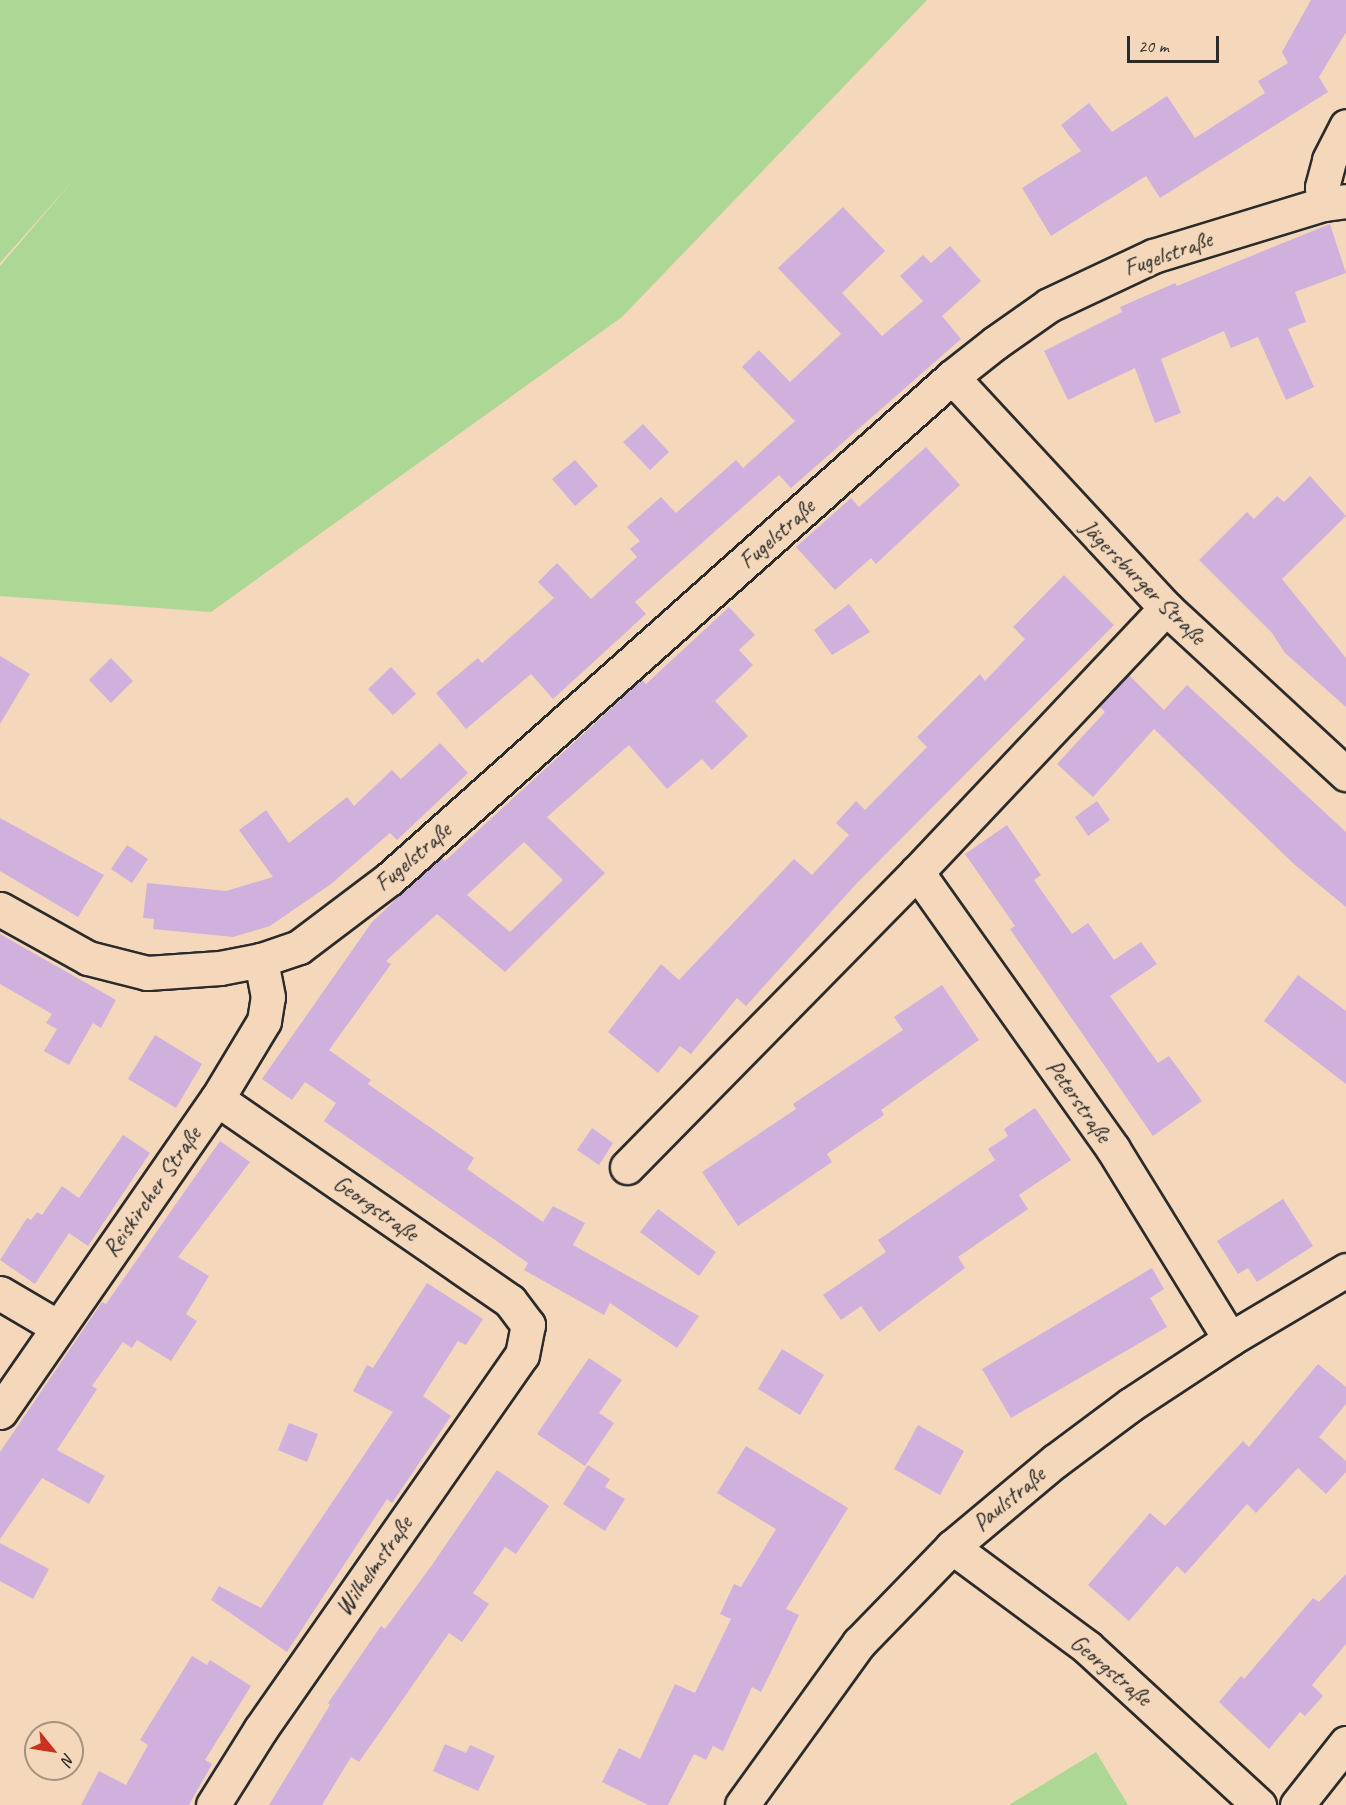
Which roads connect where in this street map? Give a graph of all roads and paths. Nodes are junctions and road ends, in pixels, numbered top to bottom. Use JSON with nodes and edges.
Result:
{"nodes":[{"id":1,"x":1346,"y":126,"type":"edge"},
{"id":2,"x":1335,"y":203,"type":"edge"},
{"id":3,"x":952,"y":377,"type":"junction"},
{"id":4,"x":1166,"y":608,"type":"junction"},
{"id":5,"x":1346,"y":774,"type":"edge"},
{"id":6,"x":917,"y":872,"type":"junction"},
{"id":7,"x":0,"y":909,"type":"edge"},
{"id":8,"x":261,"y":960,"type":"junction"},
{"id":9,"x":217,"y":1099,"type":"junction"},
{"id":10,"x":627,"y":1167,"type":"dead end"},
{"id":11,"x":1346,"y":1270,"type":"edge"},
{"id":12,"x":0,"y":1293,"type":"edge"},
{"id":13,"x":528,"y":1325,"type":"joint"},
{"id":14,"x":58,"y":1327,"type":"junction"},
{"id":15,"x":1230,"y":1339,"type":"junction"},
{"id":16,"x":0,"y":1412,"type":"edge"},
{"id":17,"x":952,"y":1547,"type":"junction"},
{"id":18,"x":1346,"y":1743,"type":"edge"},
{"id":19,"x":213,"y":1805,"type":"edge"},
{"id":20,"x":742,"y":1805,"type":"edge"},
{"id":21,"x":1259,"y":1805,"type":"edge"},
{"id":22,"x":1297,"y":1805,"type":"edge"}],
"edges":[{"from":1,"to":2,"type":"street"},
{"from":2,"to":3,"type":"street","name":"Fugelstraße"},
{"from":3,"to":4,"type":"street","name":"Jägersburger Straße"},
{"from":3,"to":8,"type":"street","name":"Fugelstraße"},
{"from":4,"to":5,"type":"street","name":"Jägersburger Straße"},
{"from":4,"to":6,"type":"street"},
{"from":6,"to":10,"type":"street"},
{"from":6,"to":15,"type":"street","name":"Peterstraße"},
{"from":7,"to":8,"type":"street","name":"Fugelstraße"},
{"from":8,"to":9,"type":"street","name":"Reiskircher Straße"},
{"from":9,"to":13,"type":"street","name":"Georgstraße"},
{"from":9,"to":14,"type":"street","name":"Reiskircher Straße"},
{"from":11,"to":15,"type":"street","name":"Paulstraße"},
{"from":12,"to":14,"type":"street"},
{"from":13,"to":19,"type":"street","name":"Wilhelmstraße"},
{"from":14,"to":16,"type":"street","name":"Reiskircher Straße"},
{"from":15,"to":17,"type":"street","name":"Paulstraße"},
{"from":17,"to":20,"type":"street","name":"Paulstraße"},
{"from":17,"to":21,"type":"street","name":"Georgstraße"},
{"from":18,"to":22,"type":"street"}]}
